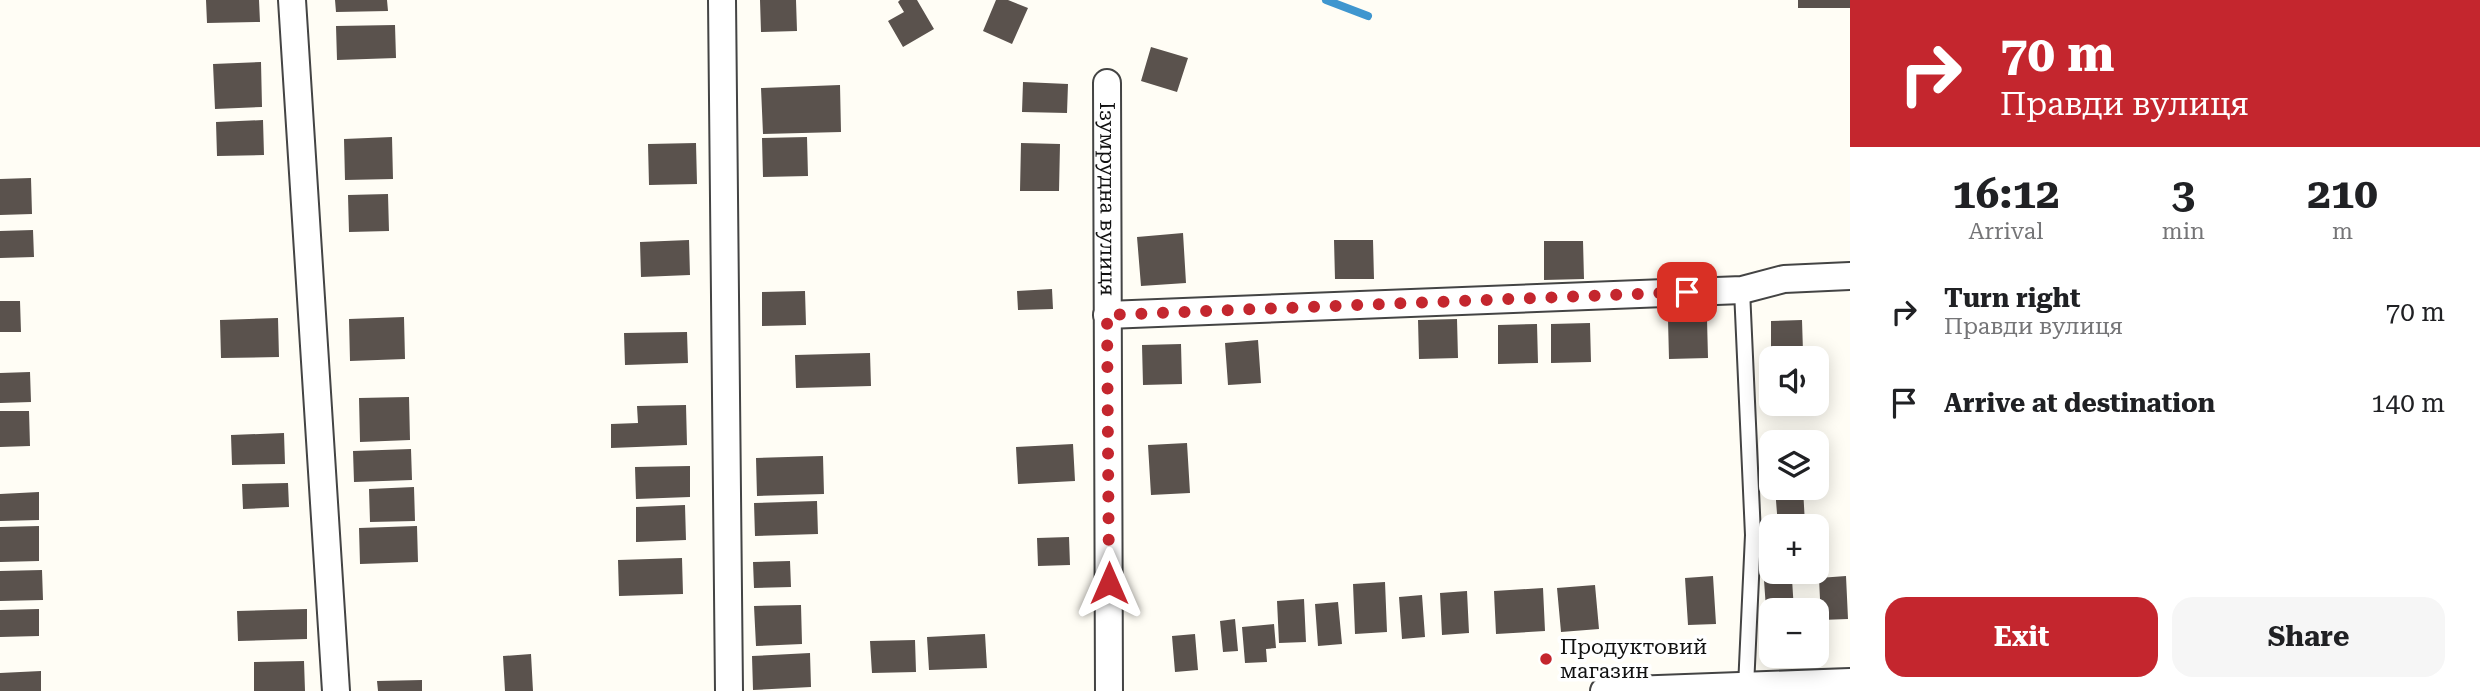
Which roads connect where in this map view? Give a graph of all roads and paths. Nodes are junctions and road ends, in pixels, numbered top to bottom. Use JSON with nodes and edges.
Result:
{"nodes":[{"id":1,"x":292,"y":0,"type":"edge"},
{"id":2,"x":722,"y":0,"type":"edge"},
{"id":3,"x":1107,"y":83,"type":"dead end"},
{"id":4,"x":1850,"y":276,"type":"edge"},
{"id":5,"x":1742,"y":290,"type":"junction"},
{"id":6,"x":1107,"y":315,"type":"junction"},
{"id":7,"x":1850,"y":682,"type":"edge"},
{"id":8,"x":1746,"y":687,"type":"junction"},
{"id":9,"x":336,"y":691,"type":"edge"},
{"id":10,"x":729,"y":691,"type":"edge"},
{"id":11,"x":1109,"y":691,"type":"edge"},
{"id":12,"x":1604,"y":691,"type":"edge"}],
"edges":[{"from":1,"to":9,"type":"street"},
{"from":2,"to":10,"type":"street"},
{"from":3,"to":6,"type":"street","name":"Ізумрудна вулиця"},
{"from":4,"to":5,"type":"street"},
{"from":5,"to":6,"type":"street"},
{"from":5,"to":8,"type":"lane"},
{"from":6,"to":11,"type":"street","name":"Ізумрудна вулиця"},
{"from":7,"to":8,"type":"street"},
{"from":8,"to":12,"type":"street"}]}
